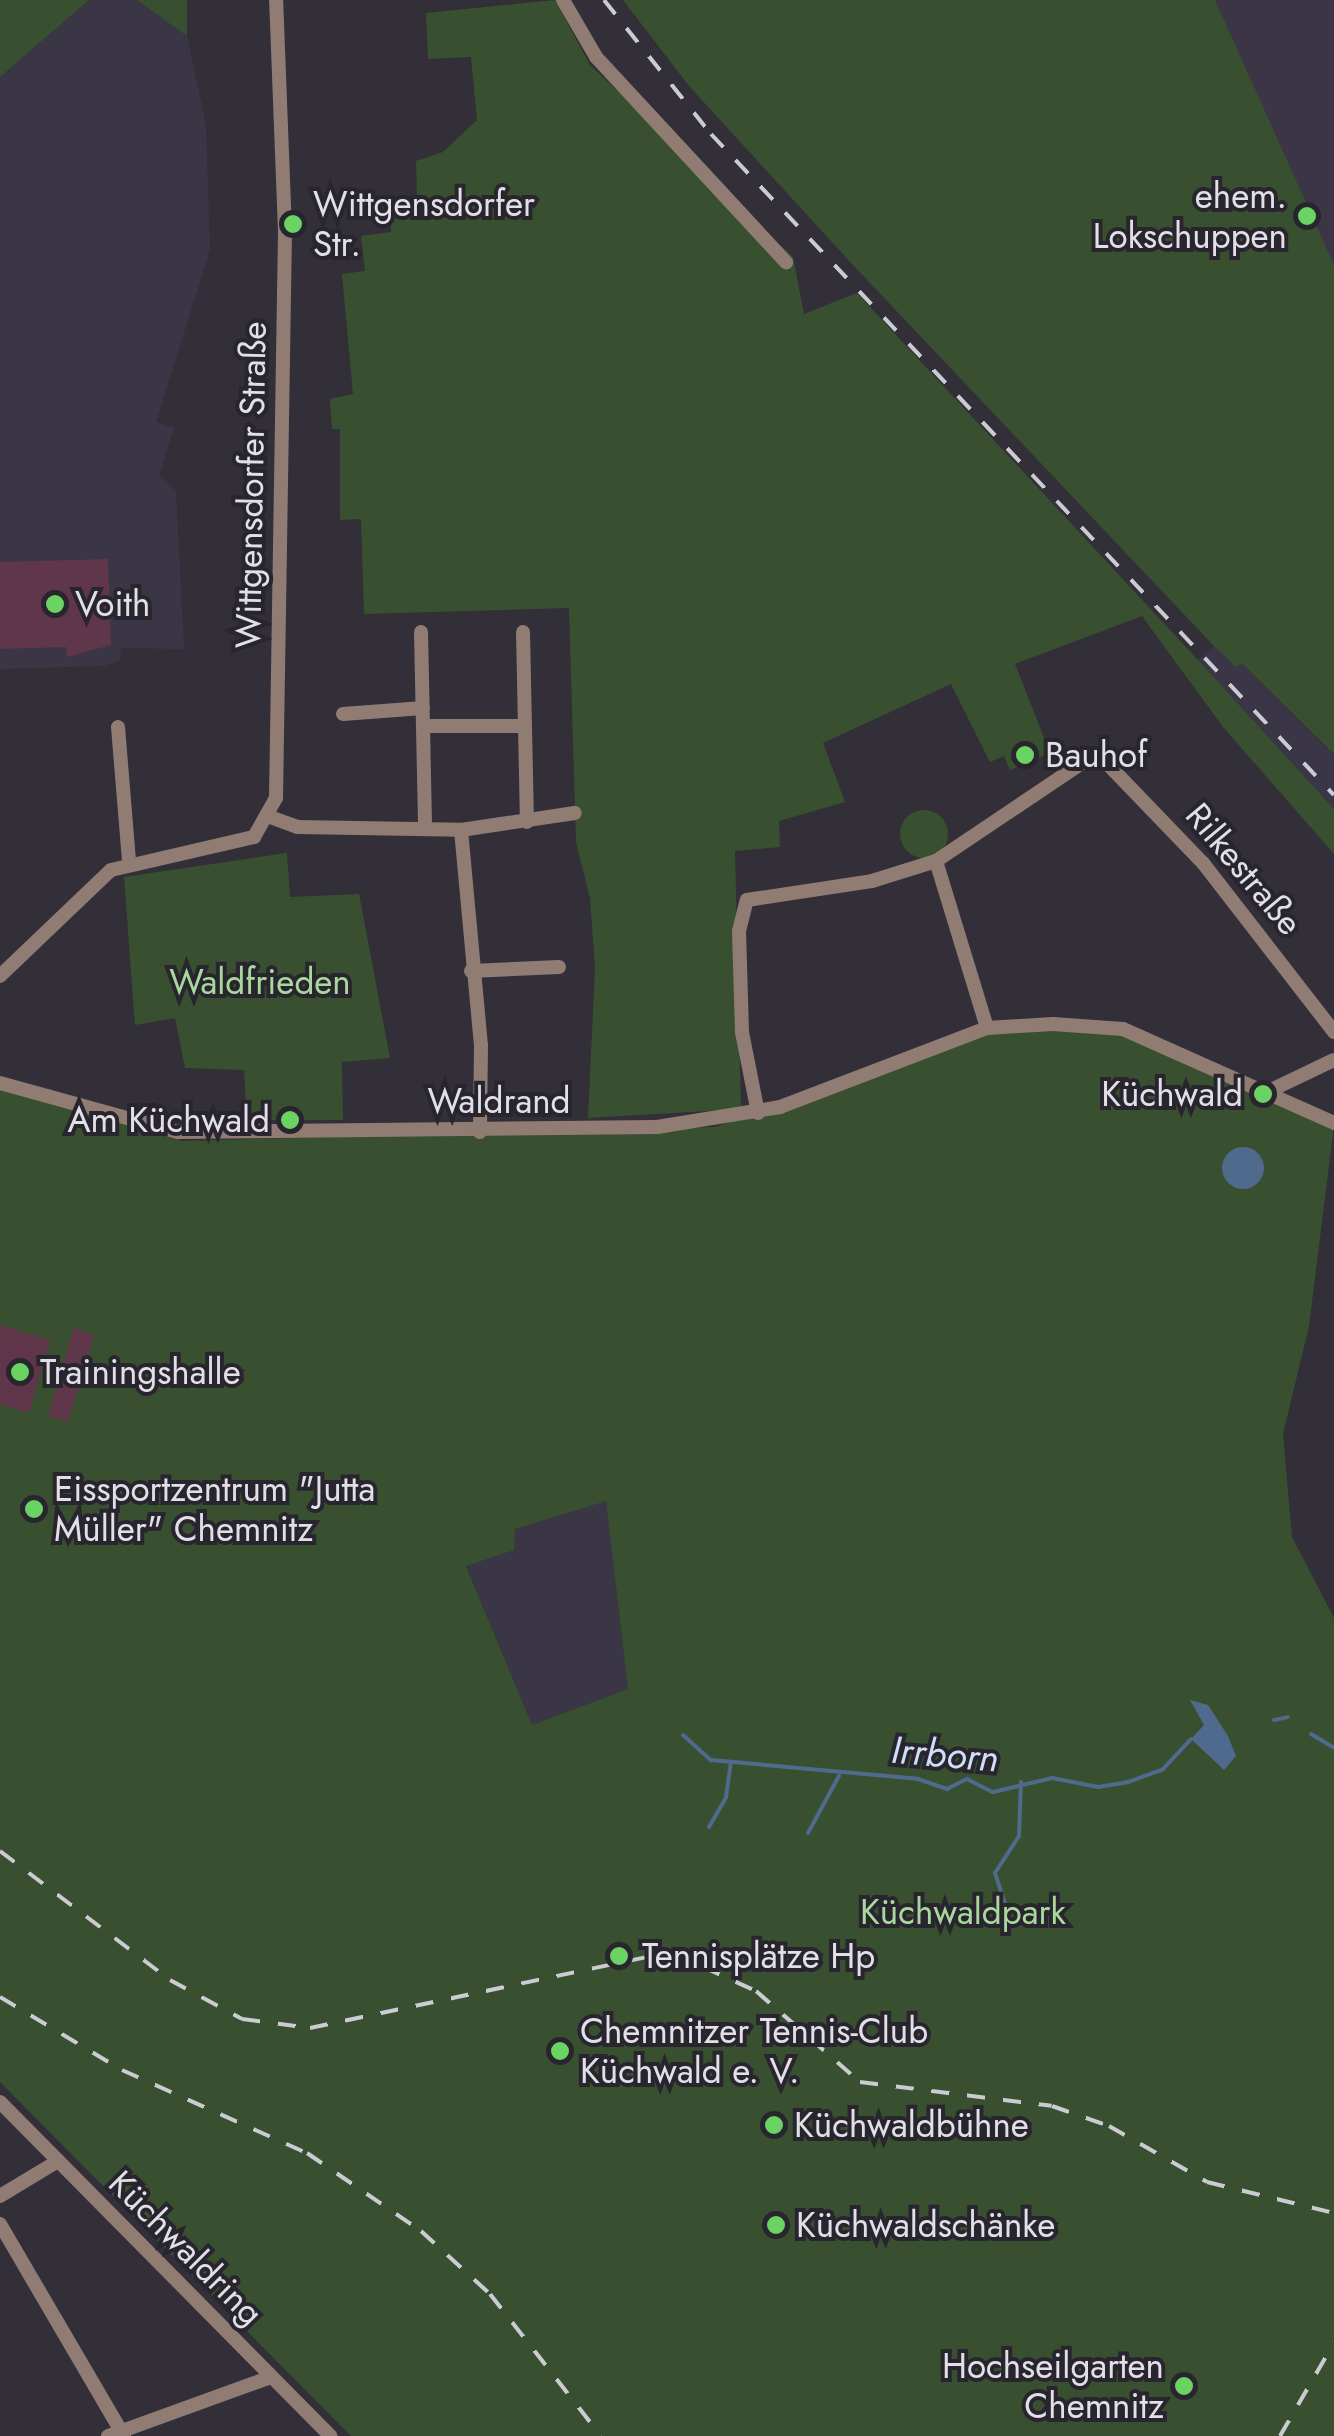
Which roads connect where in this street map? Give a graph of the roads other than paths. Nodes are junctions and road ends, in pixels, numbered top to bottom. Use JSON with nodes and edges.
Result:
{"nodes":[{"id":1,"x":276,"y":0,"type":"edge"},
{"id":2,"x":563,"y":0,"type":"edge"},
{"id":3,"x":786,"y":262,"type":"dead end"},
{"id":4,"x":421,"y":632,"type":"dead end"},
{"id":5,"x":524,"y":632,"type":"dead end"},
{"id":6,"x":423,"y":708,"type":"junction"},
{"id":7,"x":343,"y":714,"type":"dead end"},
{"id":8,"x":424,"y":726,"type":"junction"},
{"id":9,"x":524,"y":726,"type":"junction"},
{"id":10,"x":118,"y":727,"type":"dead end"},
{"id":11,"x":576,"y":813,"type":"dead end"},
{"id":12,"x":270,"y":817,"type":"junction"},
{"id":13,"x":527,"y":822,"type":"junction"},
{"id":14,"x":424,"y":829,"type":"junction"},
{"id":15,"x":462,"y":830,"type":"junction"},
{"id":16,"x":936,"y":861,"type":"junction"},
{"id":17,"x":128,"y":862,"type":"junction"},
{"id":18,"x":560,"y":967,"type":"dead end"},
{"id":19,"x":471,"y":972,"type":"junction"},
{"id":20,"x":0,"y":976,"type":"edge"},
{"id":21,"x":988,"y":1028,"type":"junction"},
{"id":22,"x":1334,"y":1032,"type":"edge"},
{"id":23,"x":1334,"y":1060,"type":"edge"},
{"id":24,"x":0,"y":1083,"type":"edge"},
{"id":25,"x":1264,"y":1093,"type":"junction"},
{"id":26,"x":758,"y":1113,"type":"junction"},
{"id":27,"x":1334,"y":1124,"type":"edge"},
{"id":28,"x":480,"y":1132,"type":"junction"},
{"id":29,"x":0,"y":2102,"type":"edge"},
{"id":30,"x":58,"y":2161,"type":"junction"},
{"id":31,"x":0,"y":2196,"type":"edge"},
{"id":32,"x":0,"y":2224,"type":"edge"},
{"id":33,"x":271,"y":2377,"type":"junction"},
{"id":34,"x":117,"y":2434,"type":"edge"},
{"id":35,"x":330,"y":2436,"type":"edge"}],
"edges":[{"from":1,"to":12,"type":"street","name":"Wittgensdorfer Straße"},
{"from":2,"to":3,"type":"street"},
{"from":4,"to":6,"type":"street"},
{"from":5,"to":9,"type":"street"},
{"from":6,"to":7,"type":"street"},
{"from":6,"to":8,"type":"street"},
{"from":8,"to":9,"type":"street"},
{"from":8,"to":14,"type":"street"},
{"from":9,"to":13,"type":"street"},
{"from":10,"to":17,"type":"street"},
{"from":11,"to":13,"type":"street"},
{"from":12,"to":14,"type":"street"},
{"from":12,"to":17,"type":"street"},
{"from":13,"to":15,"type":"street"},
{"from":14,"to":15,"type":"street"},
{"from":15,"to":19,"type":"street"},
{"from":16,"to":21,"type":"street"},
{"from":16,"to":22,"type":"street","name":"Rilkestraße"},
{"from":16,"to":26,"type":"street"},
{"from":17,"to":20,"type":"street"},
{"from":18,"to":19,"type":"street"},
{"from":19,"to":28,"type":"street"},
{"from":21,"to":25,"type":"street","name":"Waldrand"},
{"from":21,"to":26,"type":"street","name":"Waldrand"},
{"from":23,"to":25,"type":"street"},
{"from":24,"to":28,"type":"street","name":"Waldrand"},
{"from":25,"to":27,"type":"street","name":"Waldrand"},
{"from":26,"to":28,"type":"street","name":"Waldrand"},
{"from":29,"to":30,"type":"street","name":"Küchwaldring"},
{"from":30,"to":31,"type":"street"},
{"from":30,"to":33,"type":"street","name":"Küchwaldring"},
{"from":32,"to":34,"type":"street"},
{"from":33,"to":34,"type":"street"},
{"from":33,"to":35,"type":"street","name":"Küchwaldring"}]}
